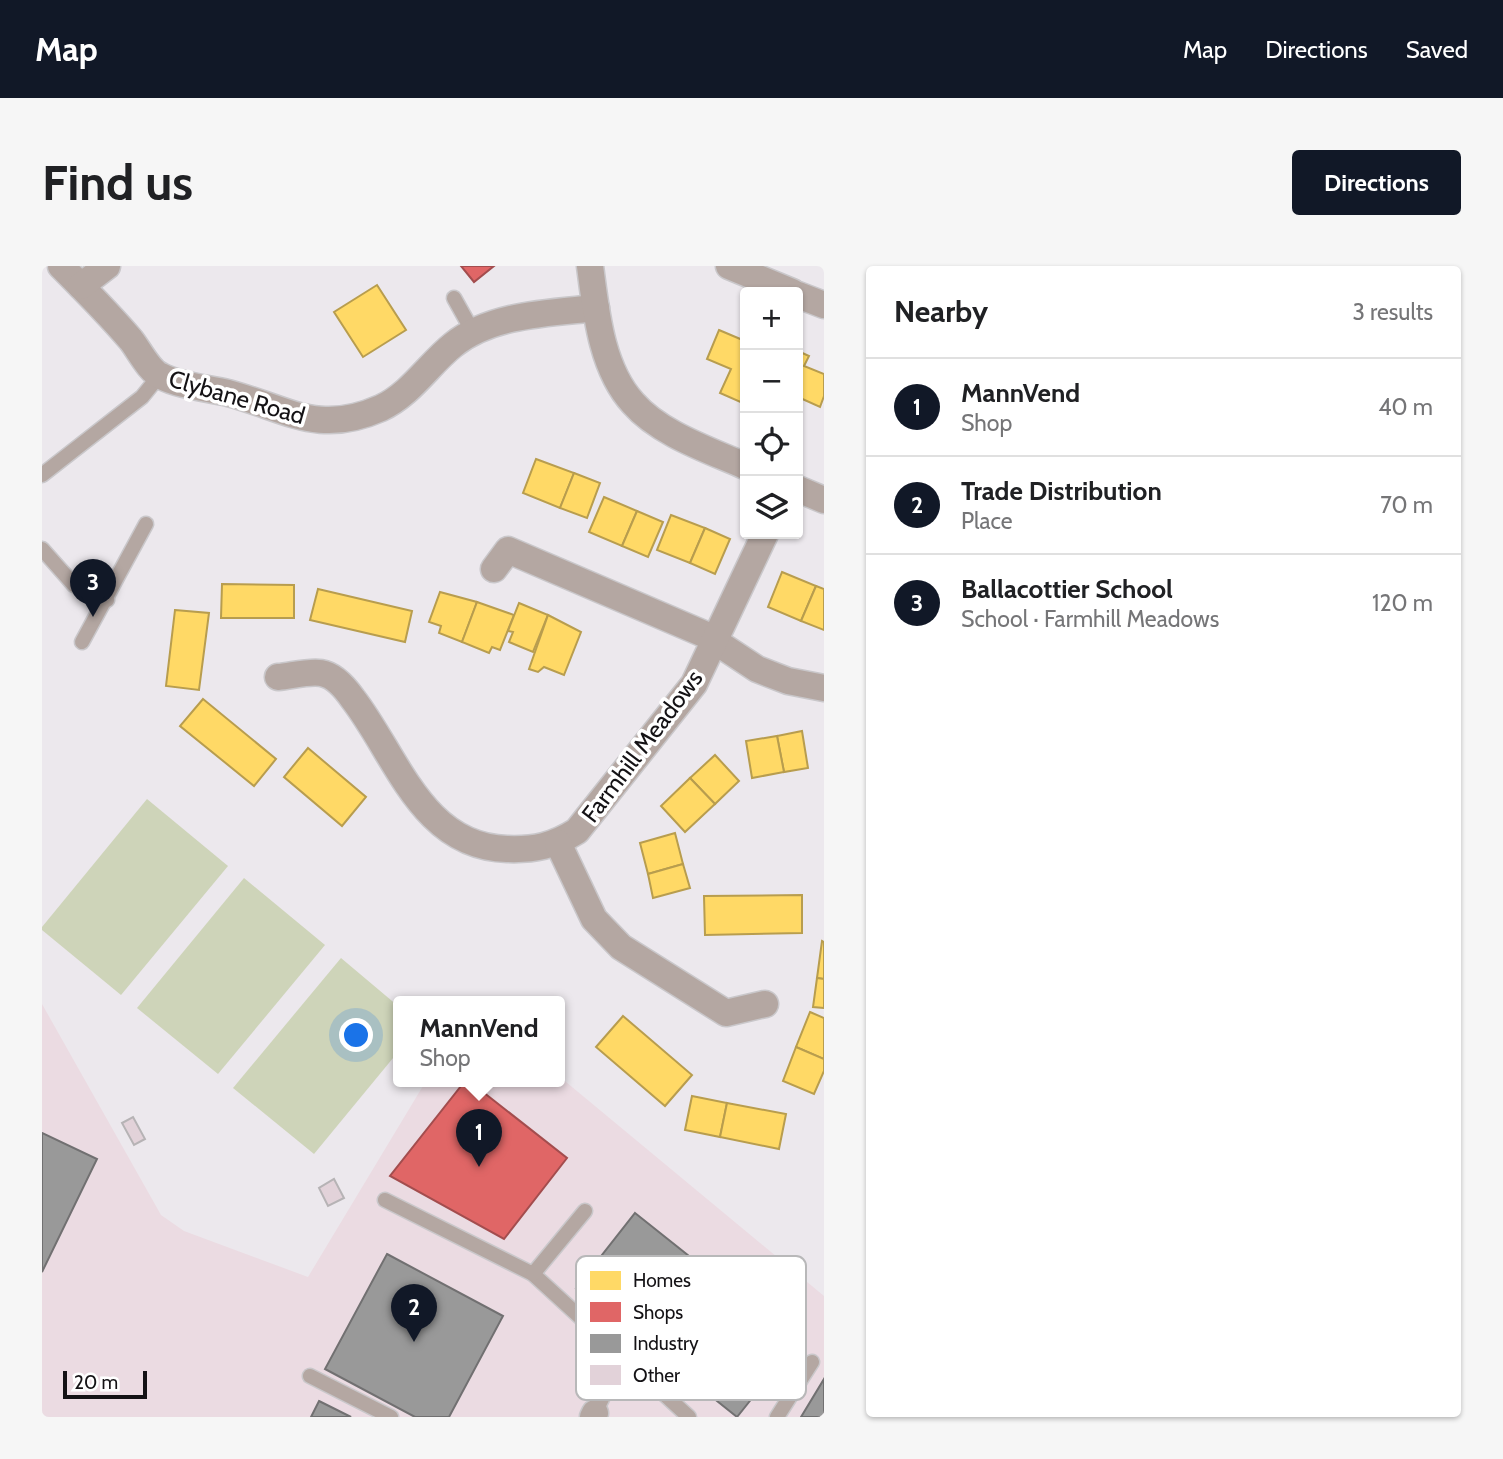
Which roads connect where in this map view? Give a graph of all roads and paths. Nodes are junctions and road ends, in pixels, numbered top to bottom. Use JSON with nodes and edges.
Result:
{"nodes":[{"id":1,"x":61,"y":266,"type":"edge"},
{"id":2,"x":107,"y":266,"type":"edge"},
{"id":3,"x":590,"y":266,"type":"edge"},
{"id":4,"x":729,"y":266,"type":"edge"},
{"id":5,"x":81,"y":286,"type":"junction"},
{"id":6,"x":780,"y":287,"type":"edge"},
{"id":7,"x":803,"y":297,"type":"edge"},
{"id":8,"x":454,"y":298,"type":"dead end"},
{"id":9,"x":824,"y":305,"type":"edge"},
{"id":10,"x":596,"y":308,"type":"junction"},
{"id":11,"x":473,"y":332,"type":"junction"},
{"id":12,"x":159,"y":376,"type":"junction"},
{"id":13,"x":740,"y":464,"type":"edge"},
{"id":14,"x":42,"y":475,"type":"edge"},
{"id":15,"x":803,"y":491,"type":"edge"},
{"id":16,"x":824,"y":500,"type":"edge"},
{"id":17,"x":146,"y":524,"type":"dead end"},
{"id":18,"x":763,"y":539,"type":"edge"},
{"id":19,"x":42,"y":549,"type":"edge"},
{"id":20,"x":505,"y":550,"type":"dead end"},
{"id":21,"x":107,"y":600,"type":"junction"},
{"id":22,"x":716,"y":641,"type":"junction"},
{"id":23,"x":82,"y":642,"type":"dead end"},
{"id":24,"x":278,"y":677,"type":"dead end"},
{"id":25,"x":824,"y":688,"type":"edge"},
{"id":26,"x":558,"y":843,"type":"junction"},
{"id":27,"x":765,"y":1004,"type":"dead end"},
{"id":28,"x":384,"y":1200,"type":"dead end"},
{"id":29,"x":584,"y":1211,"type":"dead end"},
{"id":30,"x":533,"y":1273,"type":"junction"},
{"id":31,"x":576,"y":1313,"type":"edge"},
{"id":32,"x":812,"y":1362,"type":"dead end"},
{"id":33,"x":806,"y":1371,"type":"edge"},
{"id":34,"x":310,"y":1376,"type":"dead end"},
{"id":35,"x":671,"y":1400,"type":"edge"},
{"id":36,"x":788,"y":1400,"type":"edge"},
{"id":37,"x":391,"y":1417,"type":"edge"},
{"id":38,"x":689,"y":1417,"type":"edge"},
{"id":39,"x":777,"y":1417,"type":"edge"}],
"edges":[{"from":1,"to":5,"type":"street","name":"Clybane Road"},
{"from":2,"to":5,"type":"street"},
{"from":3,"to":10,"type":"street"},
{"from":4,"to":6,"type":"street"},
{"from":5,"to":12,"type":"street","name":"Clybane Road"},
{"from":7,"to":9,"type":"street"},
{"from":8,"to":11,"type":"lane"},
{"from":10,"to":11,"type":"street","name":"Clybane Road"},
{"from":10,"to":13,"type":"street"},
{"from":11,"to":12,"type":"street","name":"Clybane Road"},
{"from":12,"to":14,"type":"lane"},
{"from":15,"to":16,"type":"street"},
{"from":17,"to":21,"type":"lane"},
{"from":18,"to":22,"type":"street","name":"Farmhill Meadows"},
{"from":19,"to":21,"type":"lane"},
{"from":20,"to":22,"type":"street","name":"Farmhill Meadows"},
{"from":21,"to":23,"type":"lane"},
{"from":22,"to":25,"type":"street","name":"Farmhill Meadows"},
{"from":22,"to":26,"type":"street","name":"Farmhill Meadows"},
{"from":24,"to":26,"type":"street","name":"Farmhill Meadows"},
{"from":26,"to":27,"type":"street"},
{"from":28,"to":30,"type":"lane"},
{"from":29,"to":30,"type":"lane"},
{"from":30,"to":31,"type":"lane"},
{"from":32,"to":33,"type":"lane"},
{"from":34,"to":37,"type":"lane"},
{"from":35,"to":38,"type":"lane"},
{"from":36,"to":39,"type":"lane"}]}
